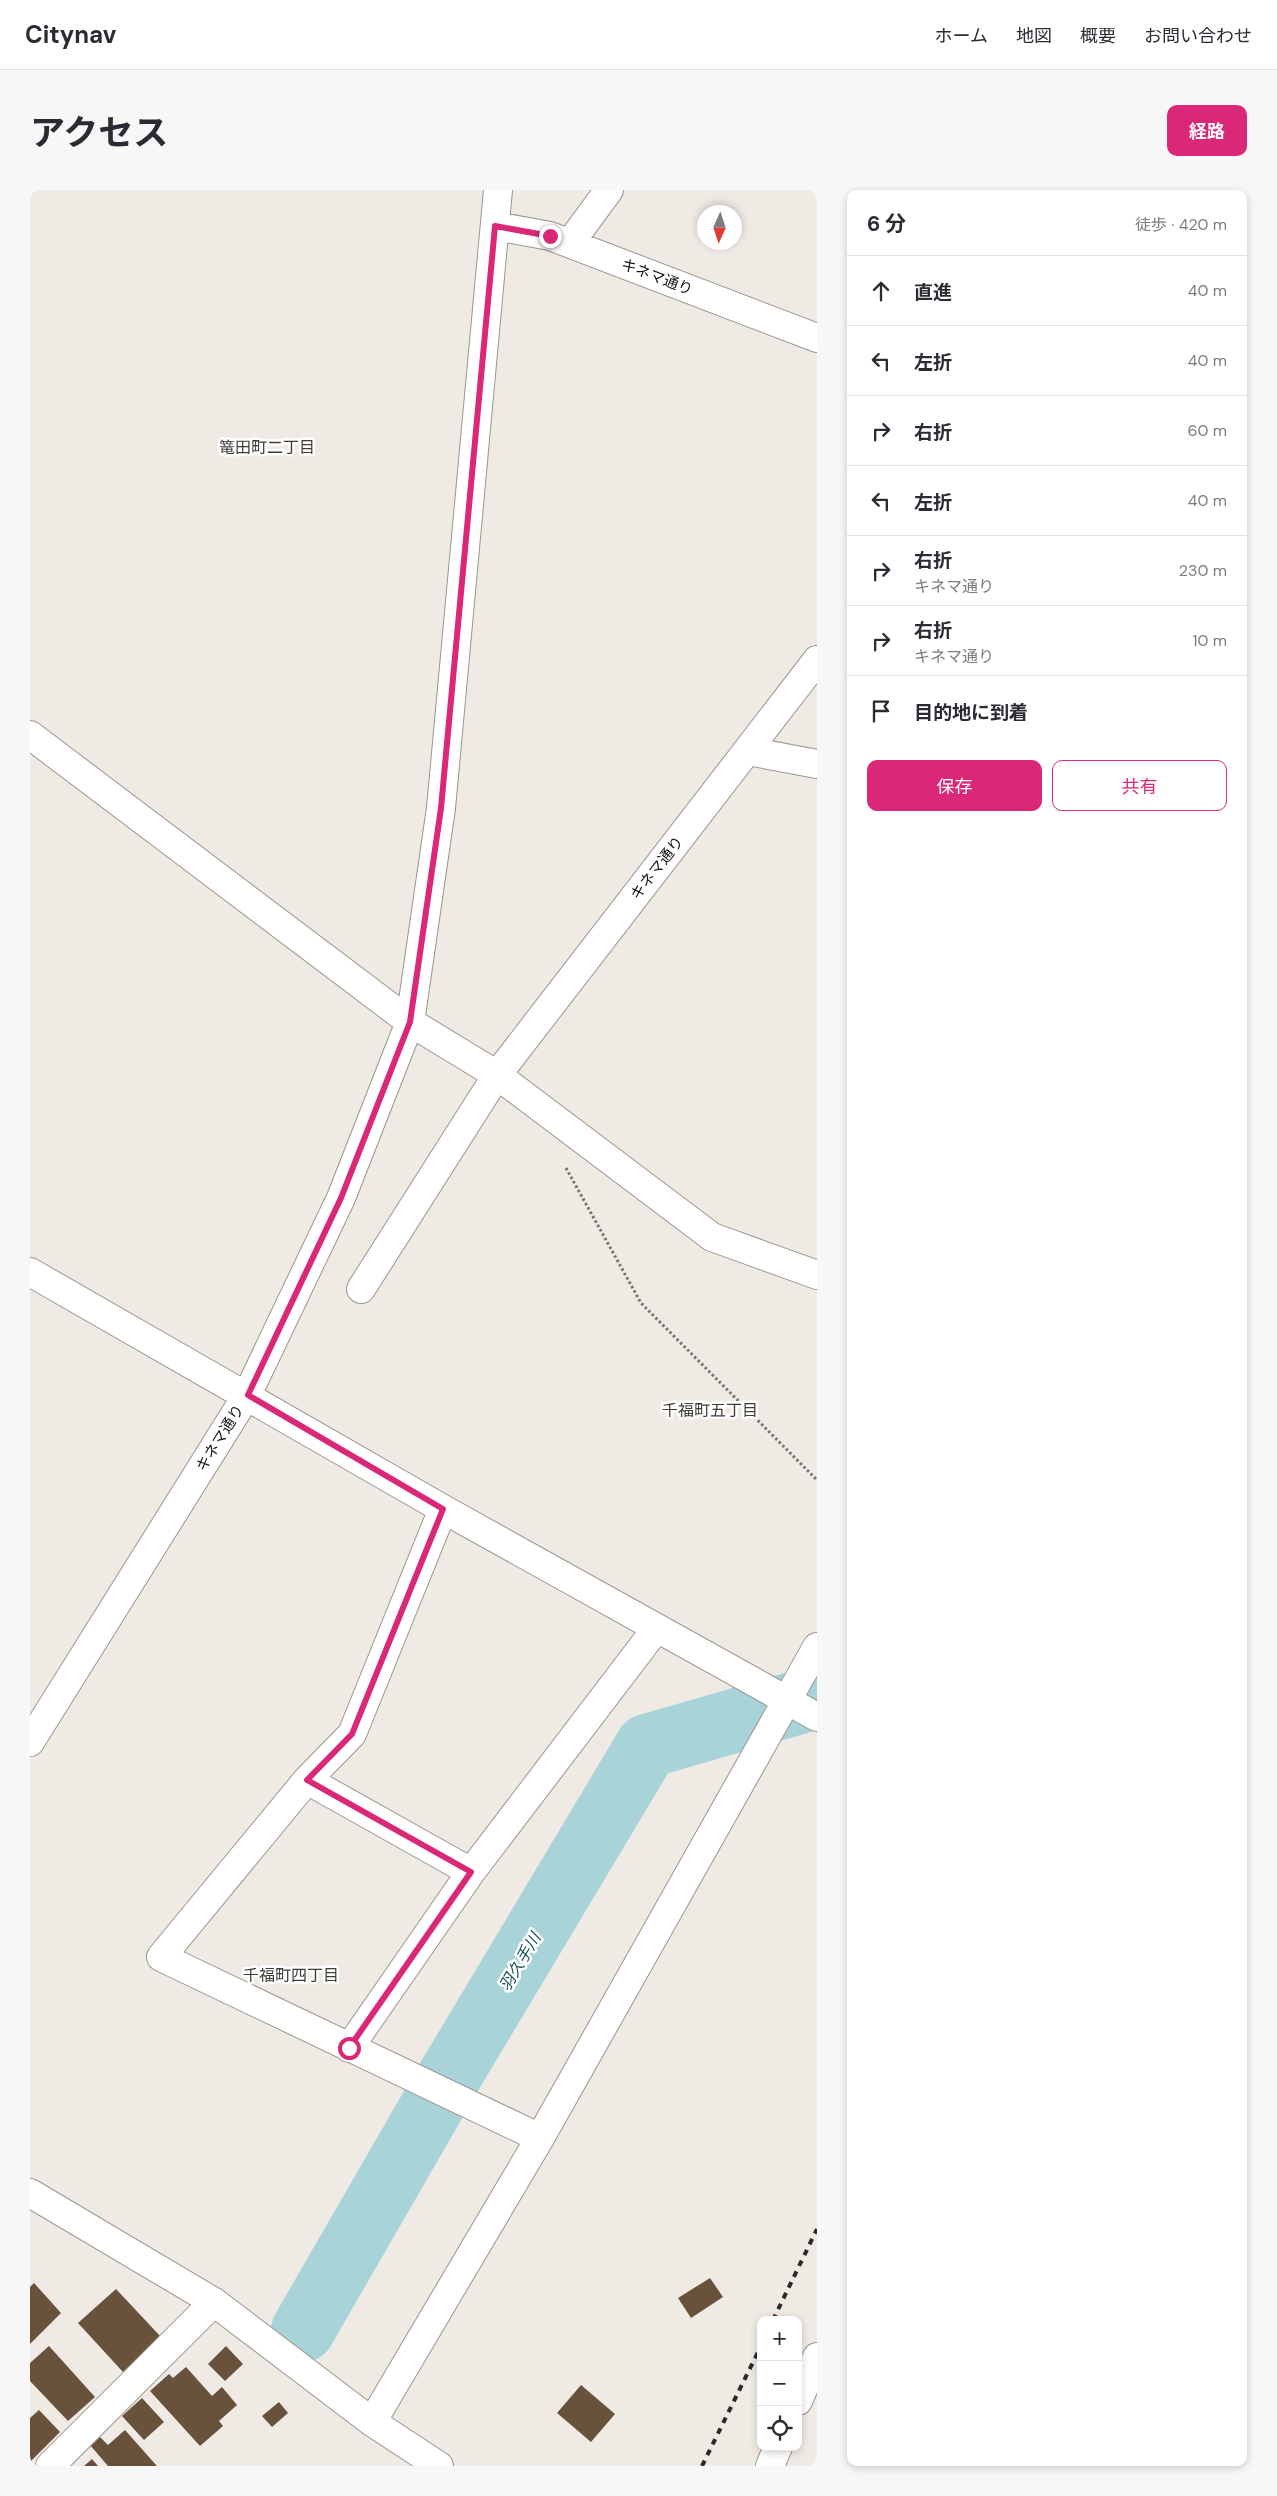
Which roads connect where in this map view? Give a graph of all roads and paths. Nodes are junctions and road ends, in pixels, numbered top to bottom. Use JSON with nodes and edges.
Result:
{"nodes":[{"id":1,"x":498,"y":190,"type":"edge"},
{"id":2,"x":609,"y":190,"type":"edge"},
{"id":3,"x":495,"y":226,"type":"junction"},
{"id":4,"x":570,"y":243,"type":"junction"},
{"id":5,"x":817,"y":338,"type":"edge"},
{"id":6,"x":817,"y":660,"type":"edge"},
{"id":7,"x":30,"y":735,"type":"edge"},
{"id":8,"x":748,"y":751,"type":"junction"},
{"id":9,"x":817,"y":764,"type":"edge"},
{"id":10,"x":410,"y":1022,"type":"junction"},
{"id":11,"x":497,"y":1075,"type":"junction"},
{"id":12,"x":564,"y":1166,"type":"dead end"},
{"id":13,"x":30,"y":1272,"type":"edge"},
{"id":14,"x":817,"y":1274,"type":"edge"},
{"id":15,"x":362,"y":1289,"type":"dead end"},
{"id":16,"x":248,"y":1395,"type":"junction"},
{"id":17,"x":817,"y":1480,"type":"edge"},
{"id":18,"x":443,"y":1509,"type":"junction"},
{"id":19,"x":656,"y":1628,"type":"junction"},
{"id":20,"x":817,"y":1648,"type":"edge"},
{"id":21,"x":786,"y":1702,"type":"junction"},
{"id":22,"x":817,"y":1717,"type":"edge"},
{"id":23,"x":31,"y":1736,"type":"edge"},
{"id":24,"x":307,"y":1780,"type":"junction"},
{"id":25,"x":471,"y":1872,"type":"junction"},
{"id":26,"x":349,"y":2048,"type":"junction"},
{"id":27,"x":540,"y":2138,"type":"junction"},
{"id":28,"x":30,"y":2193,"type":"edge"},
{"id":29,"x":214,"y":2302,"type":"junction"},
{"id":30,"x":817,"y":2357,"type":"edge"},
{"id":31,"x":802,"y":2392,"type":"edge"},
{"id":32,"x":372,"y":2422,"type":"junction"},
{"id":33,"x":776,"y":2451,"type":"edge"},
{"id":34,"x":50,"y":2466,"type":"edge"},
{"id":35,"x":440,"y":2466,"type":"edge"},
{"id":36,"x":770,"y":2466,"type":"edge"}],
"edges":[{"from":1,"to":3,"type":"street","name":"キネマ通り"},
{"from":2,"to":4,"type":"street"},
{"from":3,"to":4,"type":"street","name":"キネマ通り"},
{"from":3,"to":10,"type":"street","name":"キネマ通り"},
{"from":4,"to":5,"type":"street","name":"キネマ通り"},
{"from":6,"to":8,"type":"street","name":"キネマ通り"},
{"from":7,"to":10,"type":"street"},
{"from":8,"to":9,"type":"street"},
{"from":8,"to":11,"type":"street","name":"キネマ通り"},
{"from":10,"to":11,"type":"street"},
{"from":10,"to":16,"type":"street","name":"キネマ通り"},
{"from":11,"to":14,"type":"street"},
{"from":11,"to":15,"type":"street","name":"キネマ通り"},
{"from":12,"to":17,"type":"path"},
{"from":13,"to":16,"type":"street"},
{"from":16,"to":18,"type":"street"},
{"from":16,"to":23,"type":"street","name":"キネマ通り"},
{"from":18,"to":19,"type":"street"},
{"from":18,"to":24,"type":"street"},
{"from":19,"to":21,"type":"street"},
{"from":19,"to":25,"type":"street"},
{"from":20,"to":21,"type":"street"},
{"from":21,"to":22,"type":"street"},
{"from":21,"to":27,"type":"street"},
{"from":24,"to":25,"type":"street"},
{"from":24,"to":26,"type":"street"},
{"from":25,"to":26,"type":"street"},
{"from":26,"to":27,"type":"street"},
{"from":27,"to":32,"type":"street"},
{"from":28,"to":29,"type":"street"},
{"from":29,"to":32,"type":"street"},
{"from":29,"to":34,"type":"street"},
{"from":30,"to":31,"type":"street"},
{"from":32,"to":35,"type":"street"},
{"from":33,"to":36,"type":"street"}]}
